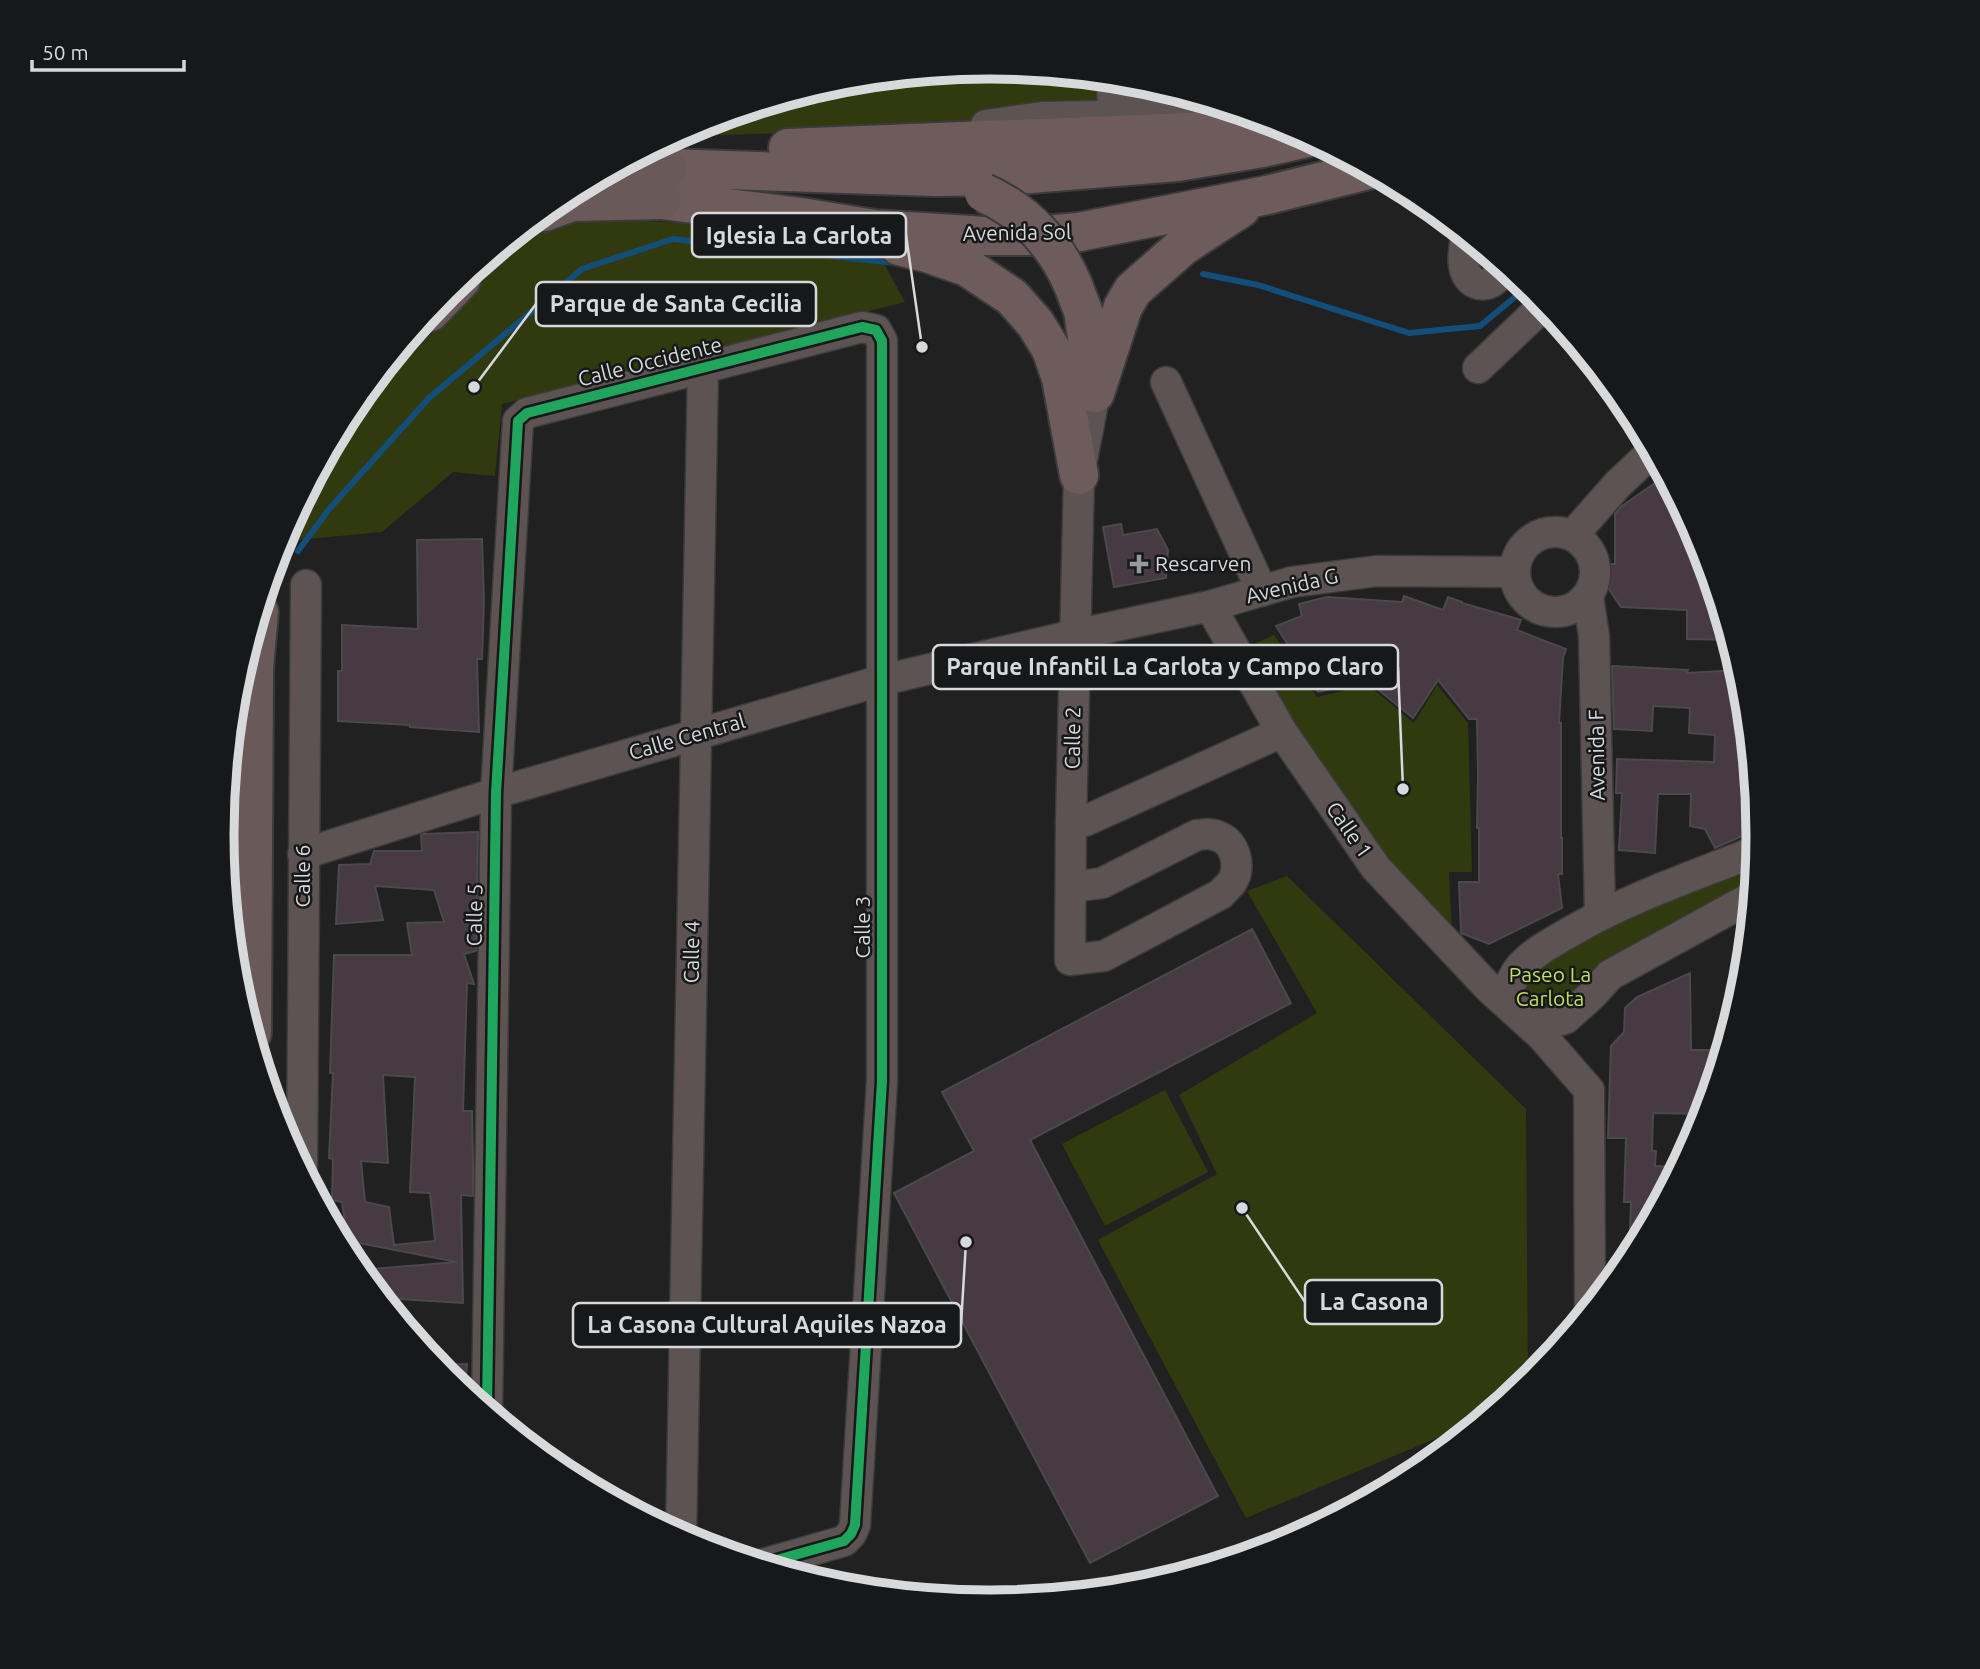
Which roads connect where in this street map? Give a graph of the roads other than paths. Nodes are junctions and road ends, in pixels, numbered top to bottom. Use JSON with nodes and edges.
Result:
{"nodes":[{"id":1,"x":1112,"y":89,"type":"edge"},
{"id":2,"x":1141,"y":94,"type":"edge"},
{"id":3,"x":1208,"y":111,"type":"edge"},
{"id":4,"x":1113,"y":114,"type":"junction"},
{"id":5,"x":1144,"y":115,"type":"junction"},
{"id":6,"x":1256,"y":128,"type":"edge"},
{"id":7,"x":1291,"y":142,"type":"edge"},
{"id":8,"x":911,"y":143,"type":"junction"},
{"id":9,"x":635,"y":168,"type":"edge"},
{"id":10,"x":654,"y":168,"type":"edge"},
{"id":11,"x":1355,"y":173,"type":"edge"},
{"id":12,"x":936,"y":177,"type":"junction"},
{"id":13,"x":598,"y":189,"type":"edge"},
{"id":14,"x":1267,"y":195,"type":"junction"},
{"id":15,"x":586,"y":196,"type":"edge"},
{"id":16,"x":874,"y":229,"type":"junction"},
{"id":17,"x":1465,"y":247,"type":"edge"},
{"id":18,"x":1499,"y":276,"type":"edge"},
{"id":19,"x":1536,"y":313,"type":"edge"},
{"id":20,"x":876,"y":330,"type":"joint"},
{"id":21,"x":703,"y":368,"type":"junction"},
{"id":22,"x":1478,"y":368,"type":"dead end"},
{"id":23,"x":1166,"y":382,"type":"dead end"},
{"id":24,"x":1095,"y":393,"type":"junction"},
{"id":25,"x":517,"y":421,"type":"joint"},
{"id":26,"x":1645,"y":459,"type":"edge"},
{"id":27,"x":1079,"y":475,"type":"junction"},
{"id":28,"x":1573,"y":535,"type":"junction"},
{"id":29,"x":1515,"y":572,"type":"junction"},
{"id":30,"x":306,"y":584,"type":"dead end"},
{"id":31,"x":1262,"y":591,"type":"junction"},
{"id":32,"x":1588,"y":597,"type":"junction"},
{"id":33,"x":1210,"y":606,"type":"junction"},
{"id":34,"x":1074,"y":635,"type":"junction"},
{"id":35,"x":254,"y":663,"type":"edge"},
{"id":36,"x":883,"y":680,"type":"junction"},
{"id":37,"x":1282,"y":732,"type":"junction"},
{"id":38,"x":696,"y":735,"type":"junction"},
{"id":39,"x":496,"y":793,"type":"junction"},
{"id":40,"x":1071,"y":823,"type":"junction"},
{"id":41,"x":303,"y":854,"type":"junction"},
{"id":42,"x":1745,"y":855,"type":"edge"},
{"id":43,"x":1070,"y":887,"type":"junction"},
{"id":44,"x":1742,"y":903,"type":"edge"},
{"id":45,"x":1600,"y":914,"type":"junction"},
{"id":46,"x":251,"y":992,"type":"edge"},
{"id":47,"x":1529,"y":1023,"type":"junction"},
{"id":48,"x":302,"y":1147,"type":"edge"},
{"id":49,"x":1590,"y":1295,"type":"edge"},
{"id":50,"x":486,"y":1398,"type":"edge"},
{"id":51,"x":681,"y":1524,"type":"edge"},
{"id":52,"x":779,"y":1559,"type":"edge"}],
"edges":[{"from":1,"to":4,"type":"street"},
{"from":2,"to":5,"type":"street"},
{"from":3,"to":5,"type":"street"},
{"from":4,"to":5,"type":"street"},
{"from":4,"to":8,"type":"street"},
{"from":6,"to":8,"type":"main road"},
{"from":7,"to":12,"type":"main road"},
{"from":8,"to":10,"type":"main road"},
{"from":9,"to":10,"type":"highway"},
{"from":10,"to":12,"type":"main road"},
{"from":10,"to":13,"type":"highway"},
{"from":10,"to":15,"type":"highway"},
{"from":10,"to":16,"type":"main road","name":"Avenida Sol"},
{"from":11,"to":14,"type":"main road","name":"Avenida Sol"},
{"from":12,"to":24,"type":"main road","bridge":true},
{"from":14,"to":16,"type":"main road","name":"Avenida Sol"},
{"from":14,"to":24,"type":"main road"},
{"from":16,"to":27,"type":"main road"},
{"from":17,"to":18,"type":"street"},
{"from":19,"to":22,"type":"street"},
{"from":20,"to":21,"type":"street","name":"Calle Occidente"},
{"from":20,"to":36,"type":"street","name":"Calle 3"},
{"from":21,"to":25,"type":"street","name":"Calle Occidente"},
{"from":21,"to":38,"type":"street","name":"Calle 4"},
{"from":23,"to":31,"type":"street"},
{"from":24,"to":27,"type":"street"},
{"from":25,"to":39,"type":"street","name":"Calle 5"},
{"from":26,"to":28,"type":"street"},
{"from":27,"to":34,"type":"street","name":"Calle 2"},
{"from":28,"to":29,"type":"street"},
{"from":28,"to":32,"type":"street"},
{"from":29,"to":31,"type":"street","name":"Avenida G"},
{"from":29,"to":32,"type":"street"},
{"from":30,"to":41,"type":"street","name":"Calle 6"},
{"from":31,"to":33,"type":"street","name":"Avenida G"},
{"from":32,"to":45,"type":"street","name":"Avenida F"},
{"from":33,"to":34,"type":"street","name":"Avenida G"},
{"from":33,"to":37,"type":"street","name":"Calle 1"},
{"from":34,"to":36,"type":"street","name":"Calle Central"},
{"from":34,"to":40,"type":"street","name":"Calle 2"},
{"from":35,"to":46,"type":"highway"},
{"from":36,"to":38,"type":"street","name":"Calle Central"},
{"from":36,"to":52,"type":"street","name":"Calle 3"},
{"from":37,"to":40,"type":"street"},
{"from":37,"to":47,"type":"street","name":"Calle 1"},
{"from":38,"to":39,"type":"street","name":"Calle Central"},
{"from":38,"to":51,"type":"street","name":"Calle 4"},
{"from":39,"to":41,"type":"street","name":"Calle Central"},
{"from":39,"to":50,"type":"street","name":"Calle 5"},
{"from":40,"to":43,"type":"street","name":"Calle 2"},
{"from":41,"to":48,"type":"street","name":"Calle 6"},
{"from":42,"to":45,"type":"street"},
{"from":43,"to":43,"type":"street","name":"Calle 2"},
{"from":44,"to":47,"type":"street"},
{"from":45,"to":47,"type":"street"},
{"from":47,"to":49,"type":"street"}]}
